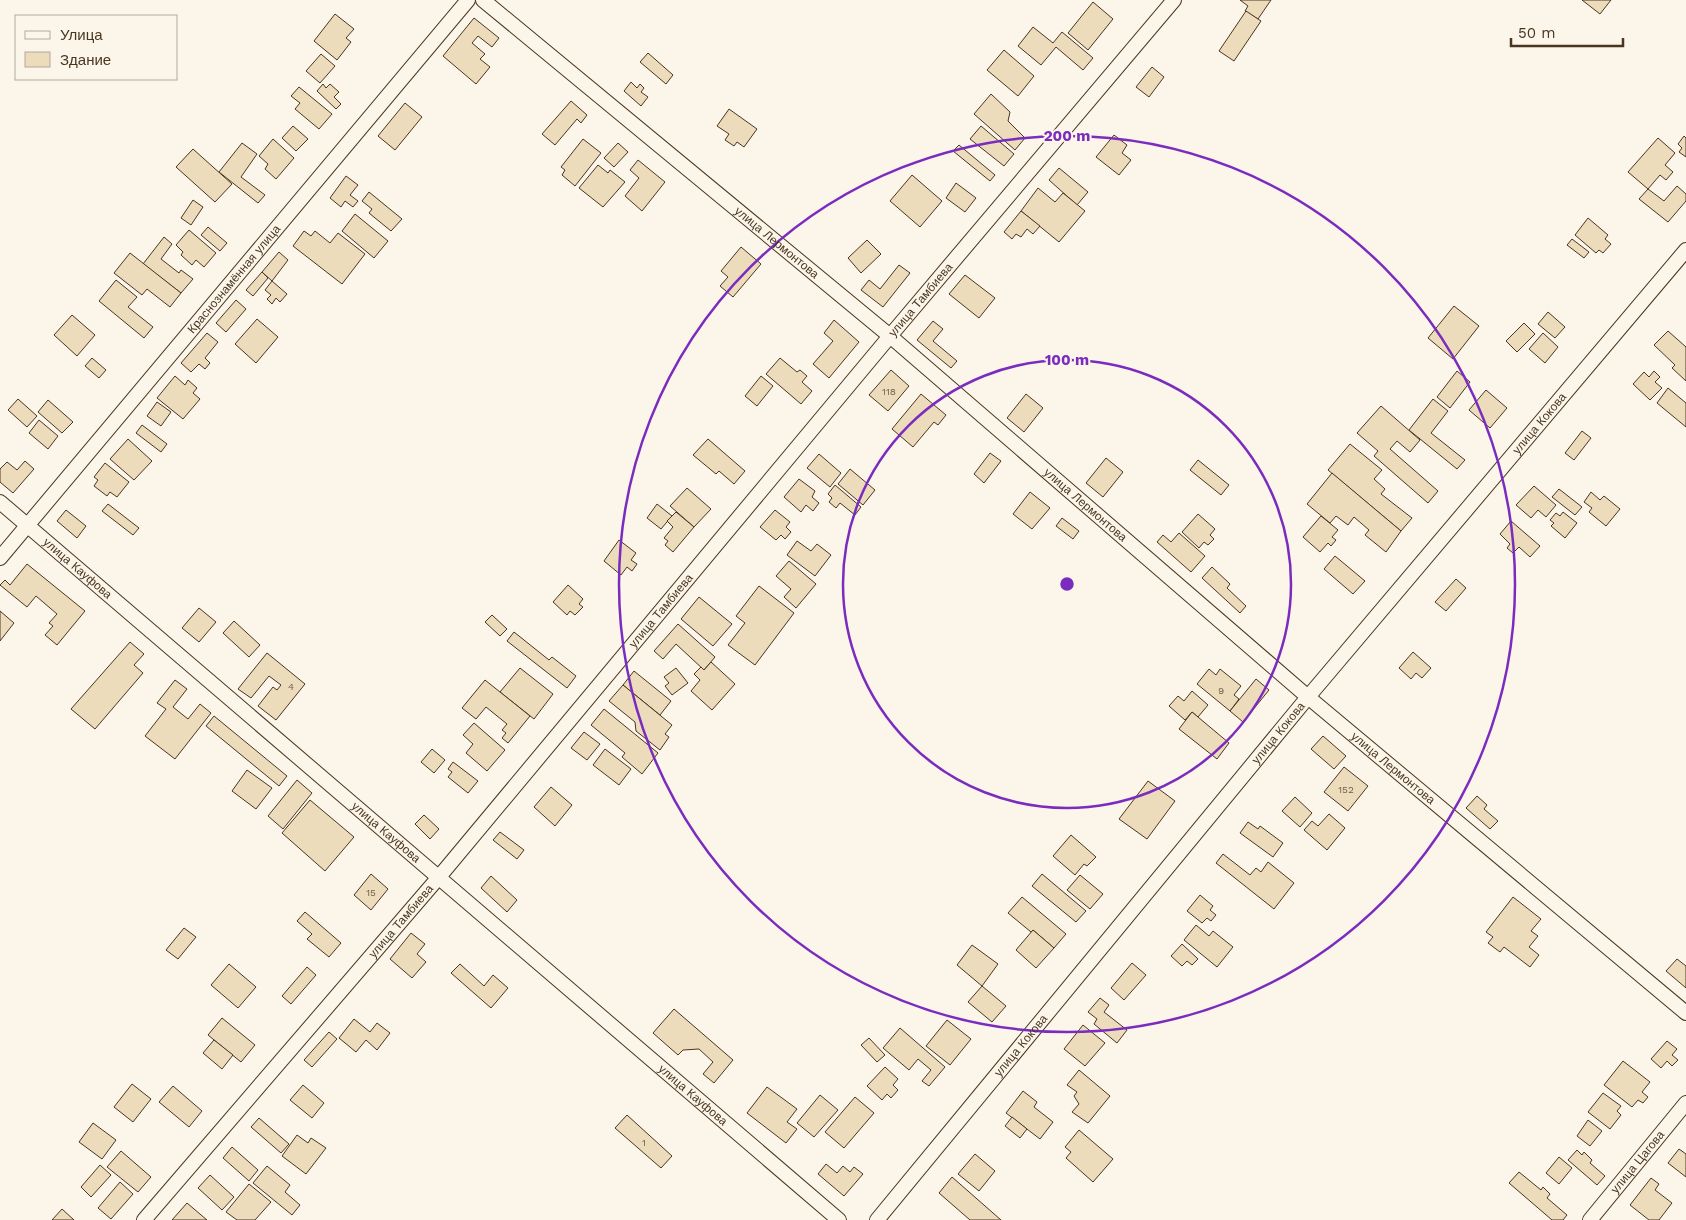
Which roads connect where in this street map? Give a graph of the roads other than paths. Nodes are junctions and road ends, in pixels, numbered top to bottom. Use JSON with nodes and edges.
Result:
{"nodes":[{"id":1,"x":468,"y":0,"type":"edge"},
{"id":2,"x":483,"y":0,"type":"edge"},
{"id":3,"x":1174,"y":0,"type":"edge"},
{"id":4,"x":1686,"y":250,"type":"edge"},
{"id":5,"x":890,"y":336,"type":"junction"},
{"id":6,"x":0,"y":502,"type":"edge"},
{"id":7,"x":28,"y":525,"type":"junction"},
{"id":8,"x":0,"y":558,"type":"edge"},
{"id":9,"x":1308,"y":697,"type":"junction"},
{"id":10,"x":439,"y":877,"type":"junction"},
{"id":11,"x":1686,"y":1013,"type":"edge"},
{"id":12,"x":1686,"y":1103,"type":"edge"},
{"id":13,"x":144,"y":1220,"type":"edge"},
{"id":14,"x":839,"y":1220,"type":"edge"},
{"id":15,"x":877,"y":1220,"type":"edge"},
{"id":16,"x":1590,"y":1220,"type":"edge"}],
"edges":[{"from":1,"to":7,"type":"street","name":"Краснознамённая улица"},
{"from":2,"to":5,"type":"street","name":"улица Лермонтова"},
{"from":3,"to":5,"type":"street","name":"улица Тамбиева"},
{"from":4,"to":9,"type":"street","name":"улица Кокова"},
{"from":5,"to":9,"type":"street","name":"улица Лермонтова"},
{"from":5,"to":10,"type":"street","name":"улица Тамбиева"},
{"from":6,"to":7,"type":"street","name":"улица Кауфова"},
{"from":7,"to":8,"type":"street","name":"Краснознамённая улица"},
{"from":7,"to":10,"type":"street","name":"улица Кауфова"},
{"from":9,"to":11,"type":"street","name":"улица Лермонтова"},
{"from":9,"to":15,"type":"street","name":"улица Кокова"},
{"from":10,"to":13,"type":"street","name":"улица Тамбиева"},
{"from":10,"to":14,"type":"street","name":"улица Кауфова"},
{"from":12,"to":16,"type":"street","name":"улица Цагова"}]}
